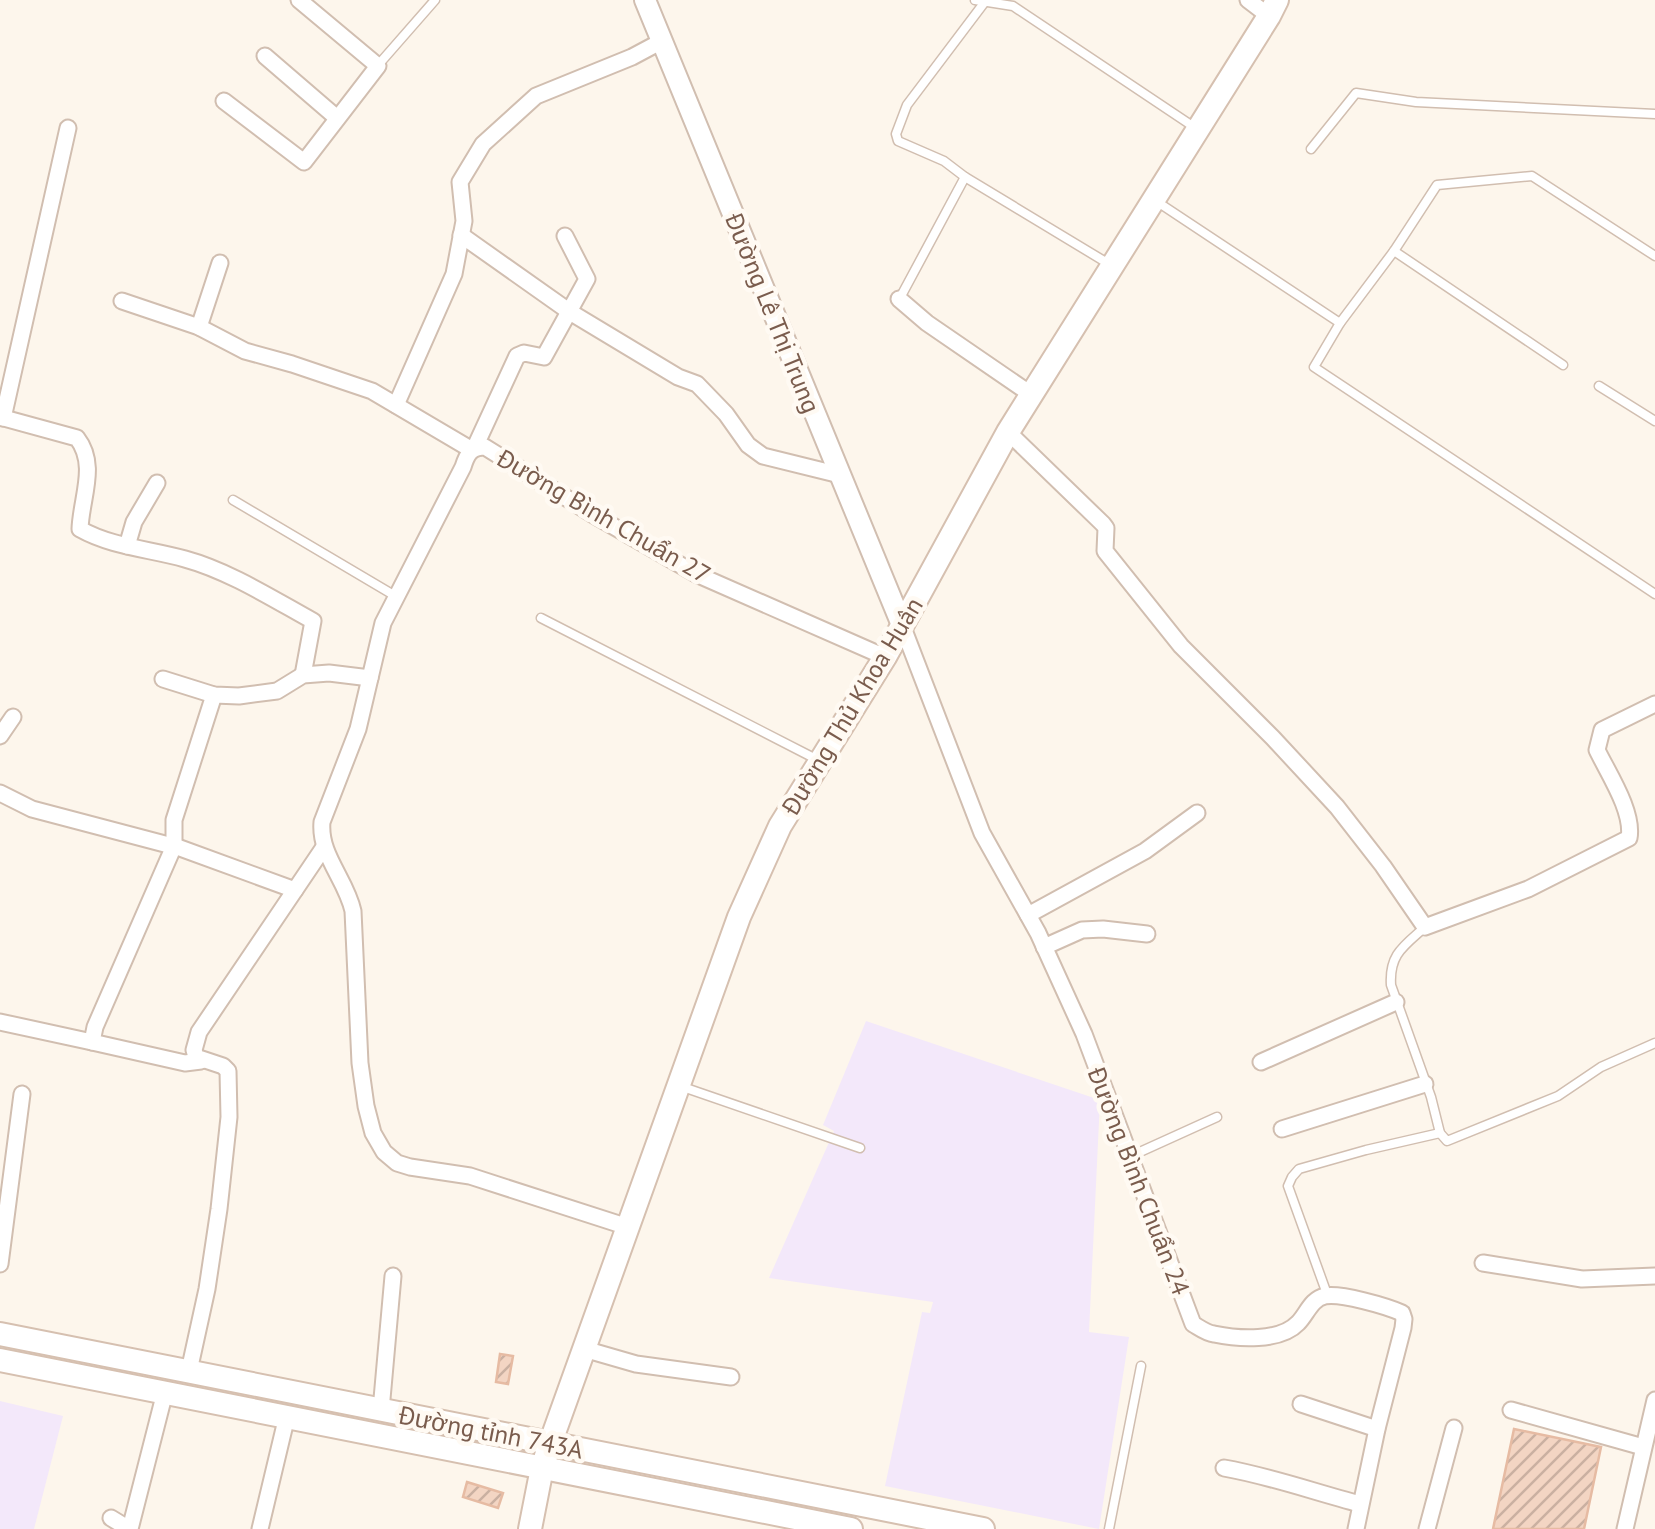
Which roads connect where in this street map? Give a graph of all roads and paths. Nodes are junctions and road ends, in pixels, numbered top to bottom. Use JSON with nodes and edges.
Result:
{"nodes":[{"id":1,"x":298,"y":0,"type":"edge"},
{"id":2,"x":435,"y":0,"type":"edge"},
{"id":3,"x":646,"y":0,"type":"edge"},
{"id":4,"x":1248,"y":0,"type":"edge"},
{"id":5,"x":980,"y":1,"type":"edge"},
{"id":6,"x":1009,"y":3,"type":"edge"},
{"id":7,"x":1273,"y":8,"type":"edge"},
{"id":8,"x":662,"y":42,"type":"junction"},
{"id":9,"x":265,"y":56,"type":"dead end"},
{"id":10,"x":378,"y":66,"type":"junction"},
{"id":11,"x":224,"y":100,"type":"dead end"},
{"id":12,"x":1655,"y":114,"type":"edge"},
{"id":13,"x":337,"y":118,"type":"junction"},
{"id":14,"x":68,"y":128,"type":"dead end"},
{"id":15,"x":1198,"y":130,"type":"junction"},
{"id":16,"x":1311,"y":149,"type":"dead end"},
{"id":17,"x":966,"y":176,"type":"junction"},
{"id":18,"x":1154,"y":200,"type":"junction"},
{"id":19,"x":461,"y":235,"type":"junction"},
{"id":20,"x":565,"y":236,"type":"dead end"},
{"id":21,"x":1394,"y":251,"type":"junction"},
{"id":22,"x":1655,"y":256,"type":"edge"},
{"id":23,"x":220,"y":264,"type":"dead end"},
{"id":24,"x":1113,"y":266,"type":"junction"},
{"id":25,"x":899,"y":299,"type":"joint"},
{"id":26,"x":122,"y":301,"type":"dead end"},
{"id":27,"x":570,"y":312,"type":"junction"},
{"id":28,"x":1340,"y":323,"type":"junction"},
{"id":29,"x":200,"y":327,"type":"junction"},
{"id":30,"x":1564,"y":365,"type":"dead end"},
{"id":31,"x":1600,"y":386,"type":"dead end"},
{"id":32,"x":1032,"y":395,"type":"junction"},
{"id":33,"x":396,"y":405,"type":"junction"},
{"id":34,"x":2,"y":418,"type":"edge"},
{"id":35,"x":1655,"y":421,"type":"edge"},
{"id":36,"x":1008,"y":432,"type":"junction"},
{"id":37,"x":474,"y":449,"type":"junction"},
{"id":38,"x":840,"y":475,"type":"junction"},
{"id":39,"x":156,"y":483,"type":"dead end"},
{"id":40,"x":233,"y":500,"type":"dead end"},
{"id":41,"x":127,"y":546,"type":"junction"},
{"id":42,"x":1655,"y":594,"type":"edge"},
{"id":43,"x":396,"y":596,"type":"junction"},
{"id":44,"x":542,"y":618,"type":"dead end"},
{"id":45,"x":902,"y":626,"type":"junction"},
{"id":46,"x":884,"y":658,"type":"junction"},
{"id":47,"x":303,"y":675,"type":"junction"},
{"id":48,"x":370,"y":678,"type":"junction"},
{"id":49,"x":163,"y":679,"type":"dead end"},
{"id":50,"x":214,"y":696,"type":"junction"},
{"id":51,"x":1655,"y":704,"type":"edge"},
{"id":52,"x":13,"y":717,"type":"dead end"},
{"id":53,"x":0,"y":736,"type":"edge"},
{"id":54,"x":820,"y":762,"type":"junction"},
{"id":55,"x":0,"y":793,"type":"edge"},
{"id":56,"x":1196,"y":813,"type":"dead end"},
{"id":57,"x":174,"y":846,"type":"junction"},
{"id":58,"x":324,"y":847,"type":"junction"},
{"id":59,"x":295,"y":890,"type":"junction"},
{"id":60,"x":1028,"y":915,"type":"junction"},
{"id":61,"x":1425,"y":927,"type":"junction"},
{"id":62,"x":1147,"y":934,"type":"dead end"},
{"id":63,"x":1044,"y":947,"type":"junction"},
{"id":64,"x":1396,"y":1002,"type":"junction"},
{"id":65,"x":0,"y":1022,"type":"edge"},
{"id":66,"x":92,"y":1042,"type":"junction"},
{"id":67,"x":1655,"y":1043,"type":"edge"},
{"id":68,"x":201,"y":1061,"type":"junction"},
{"id":69,"x":1260,"y":1062,"type":"dead end"},
{"id":70,"x":1424,"y":1084,"type":"junction"},
{"id":71,"x":678,"y":1085,"type":"junction"},
{"id":72,"x":22,"y":1094,"type":"dead end"},
{"id":73,"x":1217,"y":1117,"type":"dead end"},
{"id":74,"x":1282,"y":1129,"type":"dead end"},
{"id":75,"x":1440,"y":1133,"type":"junction"},
{"id":76,"x":860,"y":1148,"type":"dead end"},
{"id":77,"x":1131,"y":1156,"type":"junction"},
{"id":78,"x":628,"y":1227,"type":"junction"},
{"id":79,"x":1483,"y":1263,"type":"dead end"},
{"id":80,"x":0,"y":1264,"type":"edge"},
{"id":81,"x":393,"y":1276,"type":"dead end"},
{"id":82,"x":1655,"y":1276,"type":"edge"},
{"id":83,"x":1328,"y":1295,"type":"junction"},
{"id":84,"x":0,"y":1334,"type":"edge"},
{"id":85,"x":584,"y":1349,"type":"junction"},
{"id":86,"x":0,"y":1360,"type":"edge"},
{"id":87,"x":1141,"y":1366,"type":"dead end"},
{"id":88,"x":190,"y":1371,"type":"junction"},
{"id":89,"x":731,"y":1377,"type":"dead end"},
{"id":90,"x":165,"y":1392,"type":"junction"},
{"id":91,"x":1655,"y":1400,"type":"edge"},
{"id":92,"x":1301,"y":1404,"type":"dead end"},
{"id":93,"x":382,"y":1410,"type":"junction"},
{"id":94,"x":1511,"y":1410,"type":"dead end"},
{"id":95,"x":287,"y":1416,"type":"junction"},
{"id":96,"x":1652,"y":1423,"type":"edge"},
{"id":97,"x":1454,"y":1428,"type":"dead end"},
{"id":98,"x":1377,"y":1429,"type":"junction"},
{"id":99,"x":550,"y":1444,"type":"junction"},
{"id":100,"x":1644,"y":1447,"type":"junction"},
{"id":101,"x":542,"y":1468,"type":"junction"},
{"id":102,"x":1224,"y":1468,"type":"dead end"},
{"id":103,"x":1360,"y":1504,"type":"junction"},
{"id":104,"x":110,"y":1518,"type":"dead end"},
{"id":105,"x":129,"y":1529,"type":"edge"},
{"id":106,"x":260,"y":1529,"type":"edge"},
{"id":107,"x":530,"y":1529,"type":"edge"},
{"id":108,"x":852,"y":1529,"type":"edge"},
{"id":109,"x":982,"y":1529,"type":"edge"},
{"id":110,"x":1109,"y":1529,"type":"edge"},
{"id":111,"x":1356,"y":1529,"type":"edge"},
{"id":112,"x":1427,"y":1529,"type":"edge"},
{"id":113,"x":1624,"y":1529,"type":"edge"}],
"edges":[{"from":1,"to":10,"type":"street"},
{"from":2,"to":10,"type":"lane"},
{"from":3,"to":8,"type":"street","name":"Đường Lê Thị Trung"},
{"from":4,"to":7,"type":"street"},
{"from":5,"to":6,"type":"lane"},
{"from":5,"to":17,"type":"lane"},
{"from":6,"to":15,"type":"lane"},
{"from":7,"to":15,"type":"main road","name":"Đường Thủ Khoa Huân"},
{"from":8,"to":19,"type":"street"},
{"from":8,"to":38,"type":"street","name":"Đường Lê Thị Trung"},
{"from":9,"to":13,"type":"street"},
{"from":10,"to":13,"type":"street"},
{"from":11,"to":13,"type":"street"},
{"from":12,"to":16,"type":"lane"},
{"from":14,"to":34,"type":"street"},
{"from":15,"to":18,"type":"main road","name":"Đường Thủ Khoa Huân"},
{"from":17,"to":24,"type":"lane"},
{"from":17,"to":25,"type":"lane"},
{"from":18,"to":24,"type":"main road","name":"Đường Thủ Khoa Huân"},
{"from":18,"to":28,"type":"lane"},
{"from":19,"to":27,"type":"street"},
{"from":19,"to":33,"type":"street"},
{"from":20,"to":27,"type":"street"},
{"from":21,"to":22,"type":"lane"},
{"from":21,"to":28,"type":"lane"},
{"from":21,"to":30,"type":"lane"},
{"from":23,"to":29,"type":"street"},
{"from":24,"to":32,"type":"main road","name":"Đường Thủ Khoa Huân"},
{"from":25,"to":32,"type":"street"},
{"from":26,"to":29,"type":"street"},
{"from":27,"to":37,"type":"street"},
{"from":27,"to":38,"type":"street"},
{"from":28,"to":42,"type":"lane"},
{"from":29,"to":33,"type":"street"},
{"from":31,"to":35,"type":"lane"},
{"from":32,"to":36,"type":"main road","name":"Đường Thủ Khoa Huân"},
{"from":33,"to":37,"type":"street"},
{"from":34,"to":41,"type":"street"},
{"from":36,"to":45,"type":"main road","name":"Đường Thủ Khoa Huân"},
{"from":36,"to":61,"type":"street"},
{"from":37,"to":43,"type":"street","name":"Đường Bình Chuẩn 27"},
{"from":37,"to":46,"type":"street","name":"Đường Bình Chuẩn 27"},
{"from":38,"to":45,"type":"street","name":"Đường Lê Thị Trung"},
{"from":39,"to":41,"type":"street"},
{"from":40,"to":43,"type":"lane"},
{"from":41,"to":47,"type":"street"},
{"from":43,"to":48,"type":"street","name":"Đường Bình Chuẩn 27"},
{"from":44,"to":54,"type":"lane"},
{"from":45,"to":46,"type":"main road","name":"Đường Thủ Khoa Huân"},
{"from":45,"to":60,"type":"street","name":"Đường Bình Chuẩn 24"},
{"from":46,"to":54,"type":"main road","name":"Đường Thủ Khoa Huân"},
{"from":47,"to":48,"type":"street"},
{"from":47,"to":50,"type":"street"},
{"from":48,"to":58,"type":"street","name":"Đường Bình Chuẩn 27"},
{"from":49,"to":50,"type":"street"},
{"from":50,"to":57,"type":"street"},
{"from":51,"to":61,"type":"street"},
{"from":52,"to":53,"type":"street"},
{"from":54,"to":71,"type":"main road","name":"Đường Thủ Khoa Huân"},
{"from":55,"to":57,"type":"street"},
{"from":56,"to":60,"type":"street"},
{"from":57,"to":59,"type":"street"},
{"from":57,"to":66,"type":"street"},
{"from":58,"to":59,"type":"street"},
{"from":58,"to":78,"type":"street"},
{"from":59,"to":68,"type":"street"},
{"from":60,"to":63,"type":"street","name":"Đường Bình Chuẩn 24"},
{"from":61,"to":64,"type":"lane"},
{"from":62,"to":63,"type":"street"},
{"from":63,"to":77,"type":"street","name":"Đường Bình Chuẩn 24"},
{"from":64,"to":69,"type":"street"},
{"from":64,"to":70,"type":"lane"},
{"from":65,"to":66,"type":"street"},
{"from":66,"to":68,"type":"street"},
{"from":67,"to":75,"type":"lane"},
{"from":68,"to":88,"type":"street"},
{"from":70,"to":74,"type":"street"},
{"from":70,"to":75,"type":"lane"},
{"from":71,"to":76,"type":"lane"},
{"from":71,"to":78,"type":"main road","name":"Đường Thủ Khoa Huân"},
{"from":72,"to":80,"type":"street"},
{"from":73,"to":77,"type":"lane"},
{"from":75,"to":83,"type":"lane"},
{"from":77,"to":83,"type":"street","name":"Đường Bình Chuẩn 24"},
{"from":78,"to":85,"type":"main road","name":"Đường Thủ Khoa Huân"},
{"from":79,"to":82,"type":"street"},
{"from":81,"to":93,"type":"street"},
{"from":83,"to":98,"type":"street"},
{"from":84,"to":88,"type":"main road","name":"Đường tỉnh 743A"},
{"from":85,"to":89,"type":"street"},
{"from":85,"to":99,"type":"main road","name":"Đường Thủ Khoa Huân"},
{"from":86,"to":90,"type":"main road","name":"Đường tỉnh 743A"},
{"from":87,"to":110,"type":"lane"},
{"from":88,"to":93,"type":"main road","name":"Đường tỉnh 743A"},
{"from":90,"to":95,"type":"main road","name":"Đường tỉnh 743A"},
{"from":90,"to":105,"type":"street"},
{"from":91,"to":96,"type":"street"},
{"from":92,"to":98,"type":"street"},
{"from":93,"to":99,"type":"main road","name":"Đường tỉnh 743A"},
{"from":94,"to":100,"type":"street"},
{"from":95,"to":101,"type":"main road","name":"Đường tỉnh 743A"},
{"from":95,"to":106,"type":"street"},
{"from":96,"to":100,"type":"street"},
{"from":97,"to":112,"type":"street"},
{"from":98,"to":103,"type":"street"},
{"from":99,"to":101,"type":"main road","name":"Đường Thủ Khoa Huân"},
{"from":99,"to":109,"type":"main road","name":"Đường tỉnh 743A"},
{"from":100,"to":113,"type":"street"},
{"from":101,"to":107,"type":"main road","name":"Đường Thủ Khoa Huân"},
{"from":101,"to":108,"type":"main road","name":"Đường tỉnh 743A"},
{"from":102,"to":103,"type":"street"},
{"from":103,"to":111,"type":"street"},
{"from":104,"to":105,"type":"street"}]}
